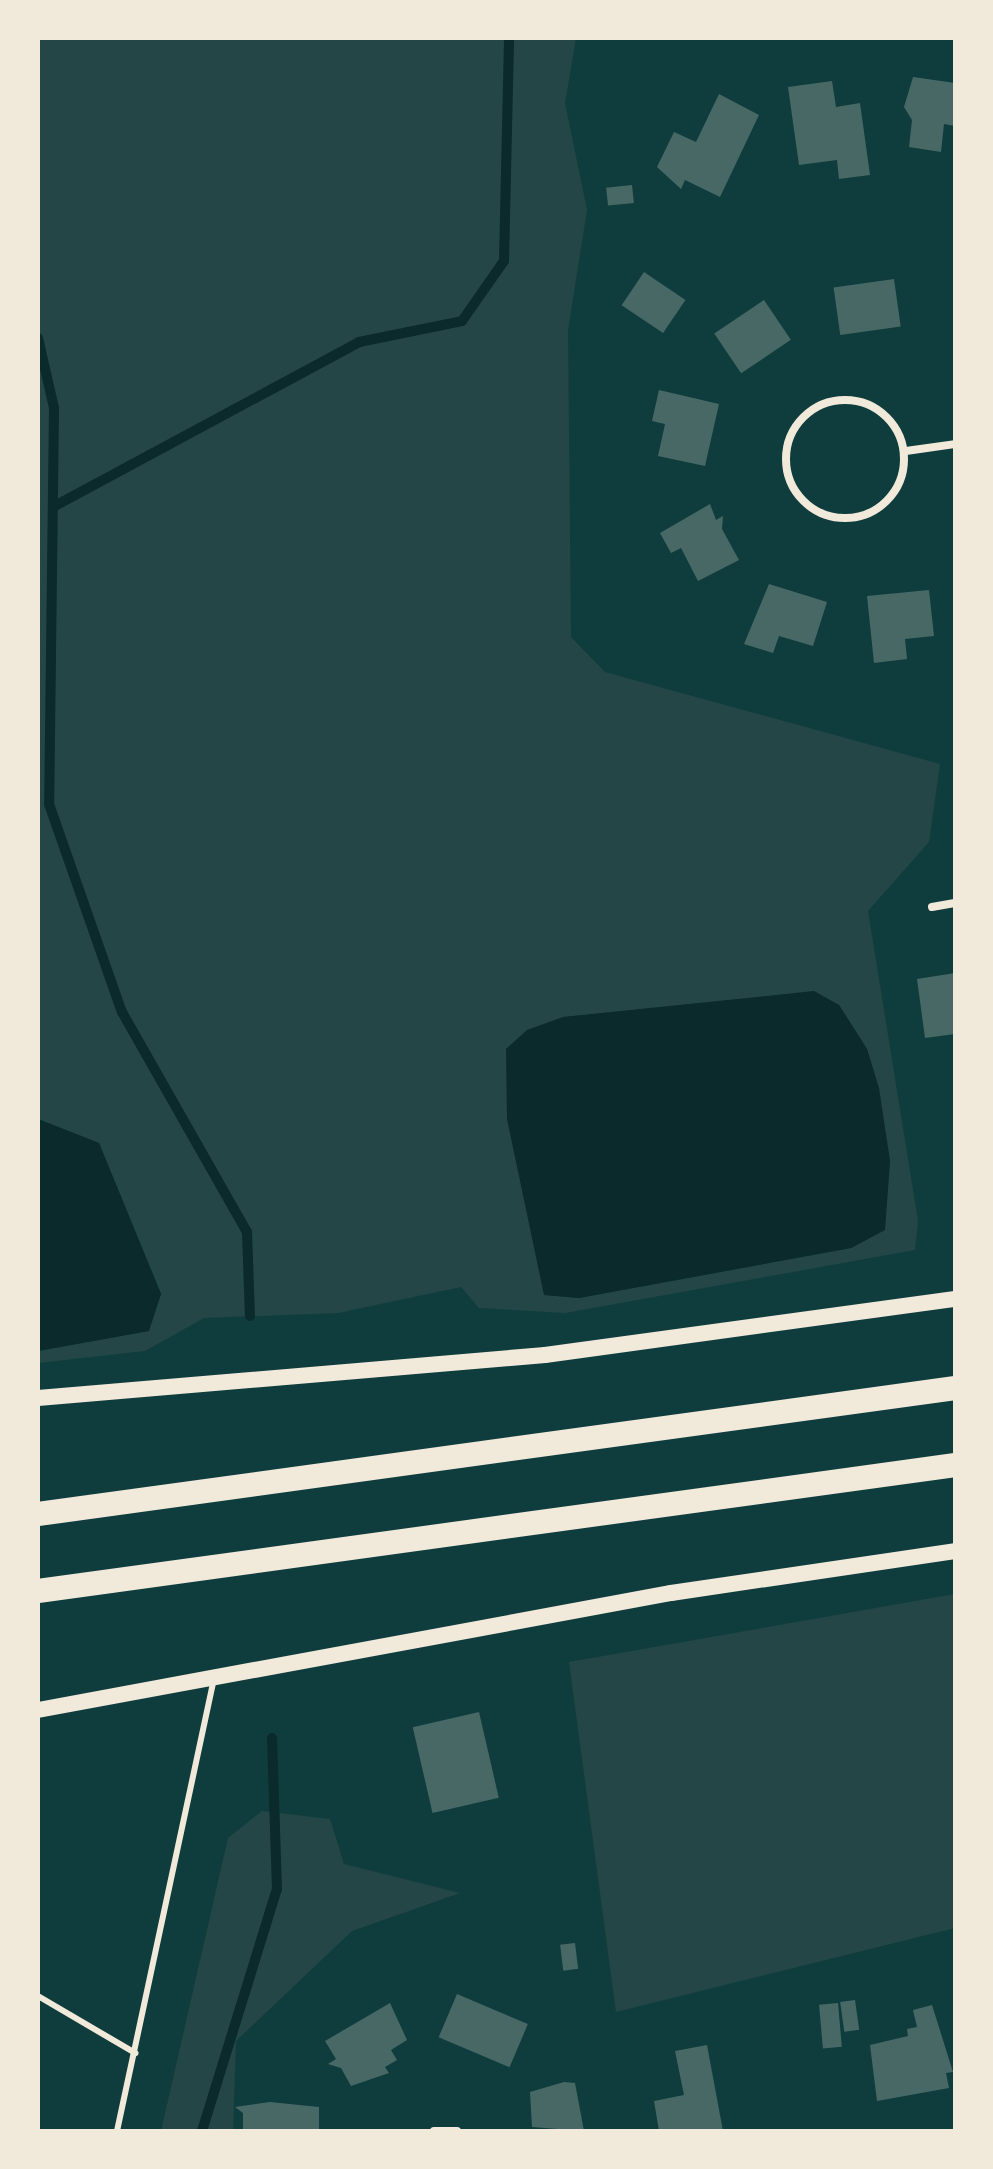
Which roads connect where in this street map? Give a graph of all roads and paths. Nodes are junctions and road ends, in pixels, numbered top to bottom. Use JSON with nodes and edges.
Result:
{"nodes":[{"id":1,"x":955,"y":444,"type":"edge"},
{"id":2,"x":906,"y":451,"type":"junction"},
{"id":3,"x":955,"y":903,"type":"edge"},
{"id":4,"x":932,"y":907,"type":"dead end"},
{"id":5,"x":955,"y":1299,"type":"edge"},
{"id":6,"x":955,"y":1388,"type":"edge"},
{"id":7,"x":38,"y":1398,"type":"edge"},
{"id":8,"x":955,"y":1465,"type":"edge"},
{"id":9,"x":38,"y":1514,"type":"edge"},
{"id":10,"x":955,"y":1551,"type":"edge"},
{"id":11,"x":38,"y":1591,"type":"edge"},
{"id":12,"x":214,"y":1677,"type":"junction"},
{"id":13,"x":38,"y":1710,"type":"edge"},
{"id":14,"x":38,"y":1996,"type":"edge"},
{"id":15,"x":135,"y":2053,"type":"junction"},
{"id":16,"x":117,"y":2131,"type":"edge"},
{"id":17,"x":434,"y":2131,"type":"edge"},
{"id":18,"x":457,"y":2131,"type":"edge"}],
"edges":[{"from":1,"to":2,"type":"street"},
{"from":2,"to":2,"type":"street"},
{"from":3,"to":4,"type":"street"},
{"from":5,"to":7,"type":"main road"},
{"from":6,"to":9,"type":"highway"},
{"from":8,"to":11,"type":"highway"},
{"from":10,"to":12,"type":"main road"},
{"from":12,"to":13,"type":"main road"},
{"from":12,"to":15,"type":"lane"},
{"from":14,"to":15,"type":"lane"},
{"from":15,"to":16,"type":"lane"},
{"from":17,"to":18,"type":"street"}]}
